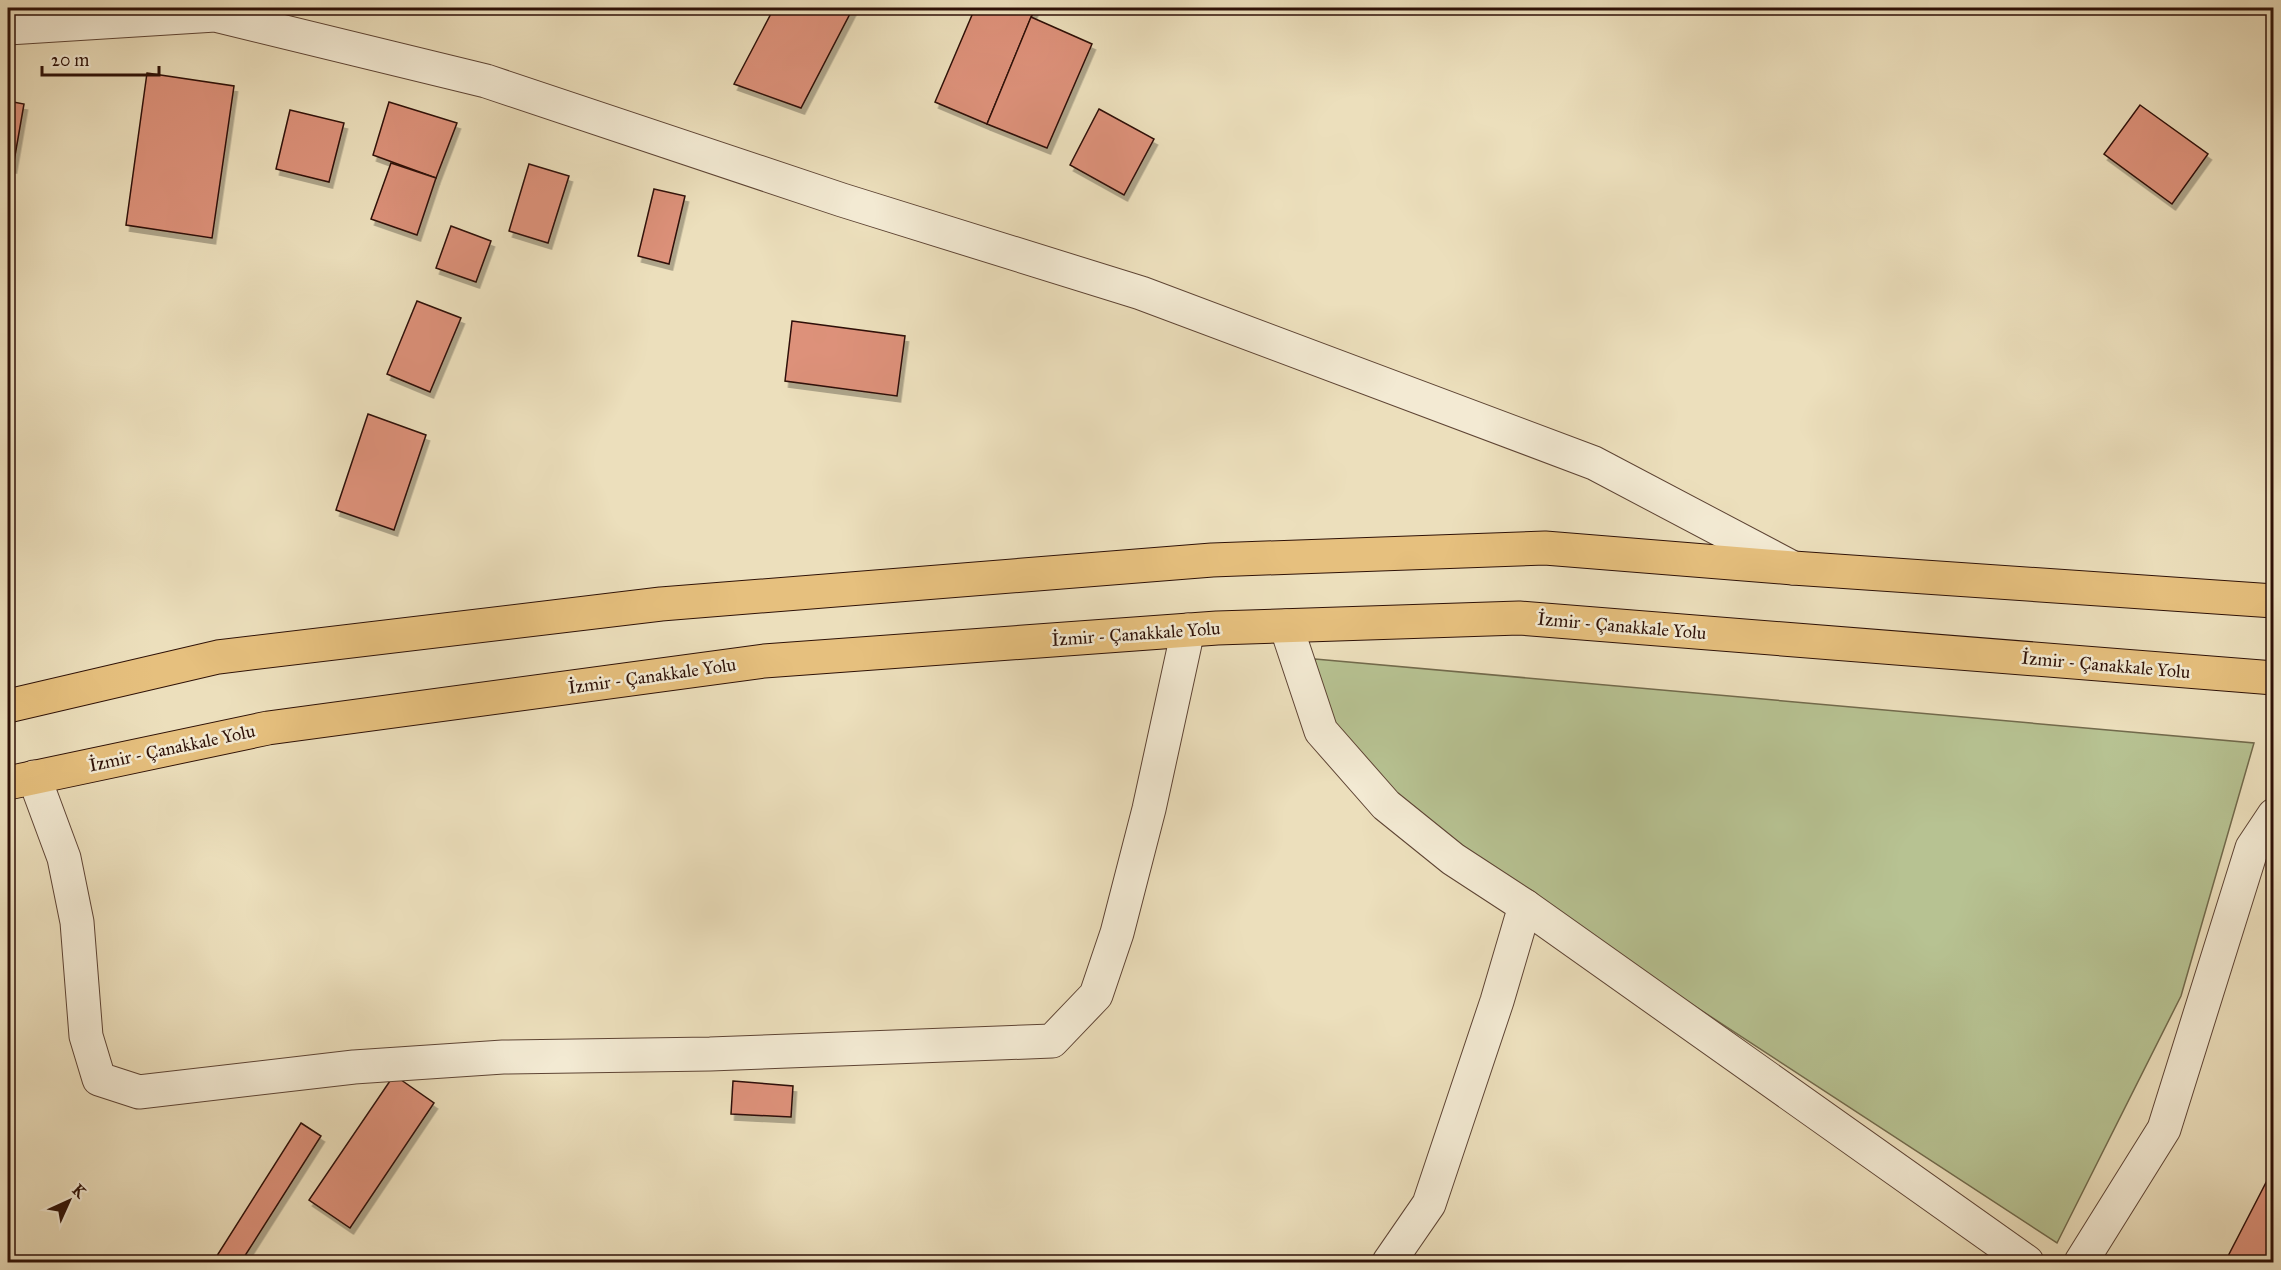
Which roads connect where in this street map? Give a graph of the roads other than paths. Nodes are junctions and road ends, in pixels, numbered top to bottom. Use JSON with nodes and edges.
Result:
{"nodes":[{"id":1,"x":223,"y":11,"type":"edge"},
{"id":2,"x":8,"y":28,"type":"edge"},
{"id":3,"x":1793,"y":568,"type":"junction"},
{"id":4,"x":2274,"y":601,"type":"edge"},
{"id":5,"x":1286,"y":626,"type":"junction"},
{"id":6,"x":1188,"y":630,"type":"junction"},
{"id":7,"x":2274,"y":678,"type":"edge"},
{"id":8,"x":8,"y":706,"type":"edge"},
{"id":9,"x":21,"y":780,"type":"edge"},
{"id":10,"x":2274,"y":815,"type":"edge"},
{"id":11,"x":1525,"y":906,"type":"junction"},
{"id":12,"x":1389,"y":1263,"type":"edge"},
{"id":13,"x":2027,"y":1263,"type":"edge"},
{"id":14,"x":2081,"y":1263,"type":"edge"}],
"edges":[{"from":1,"to":2,"type":"street"},
{"from":1,"to":3,"type":"street"},
{"from":3,"to":4,"type":"highway"},
{"from":3,"to":8,"type":"highway"},
{"from":5,"to":6,"type":"highway","name":"İzmir - Çanakkale Yolu"},
{"from":5,"to":7,"type":"highway","name":"İzmir - Çanakkale Yolu"},
{"from":5,"to":11,"type":"street"},
{"from":6,"to":9,"type":"highway","name":"İzmir - Çanakkale Yolu"},
{"from":6,"to":9,"type":"street"},
{"from":10,"to":14,"type":"street"},
{"from":11,"to":12,"type":"street"},
{"from":11,"to":13,"type":"street"}]}
